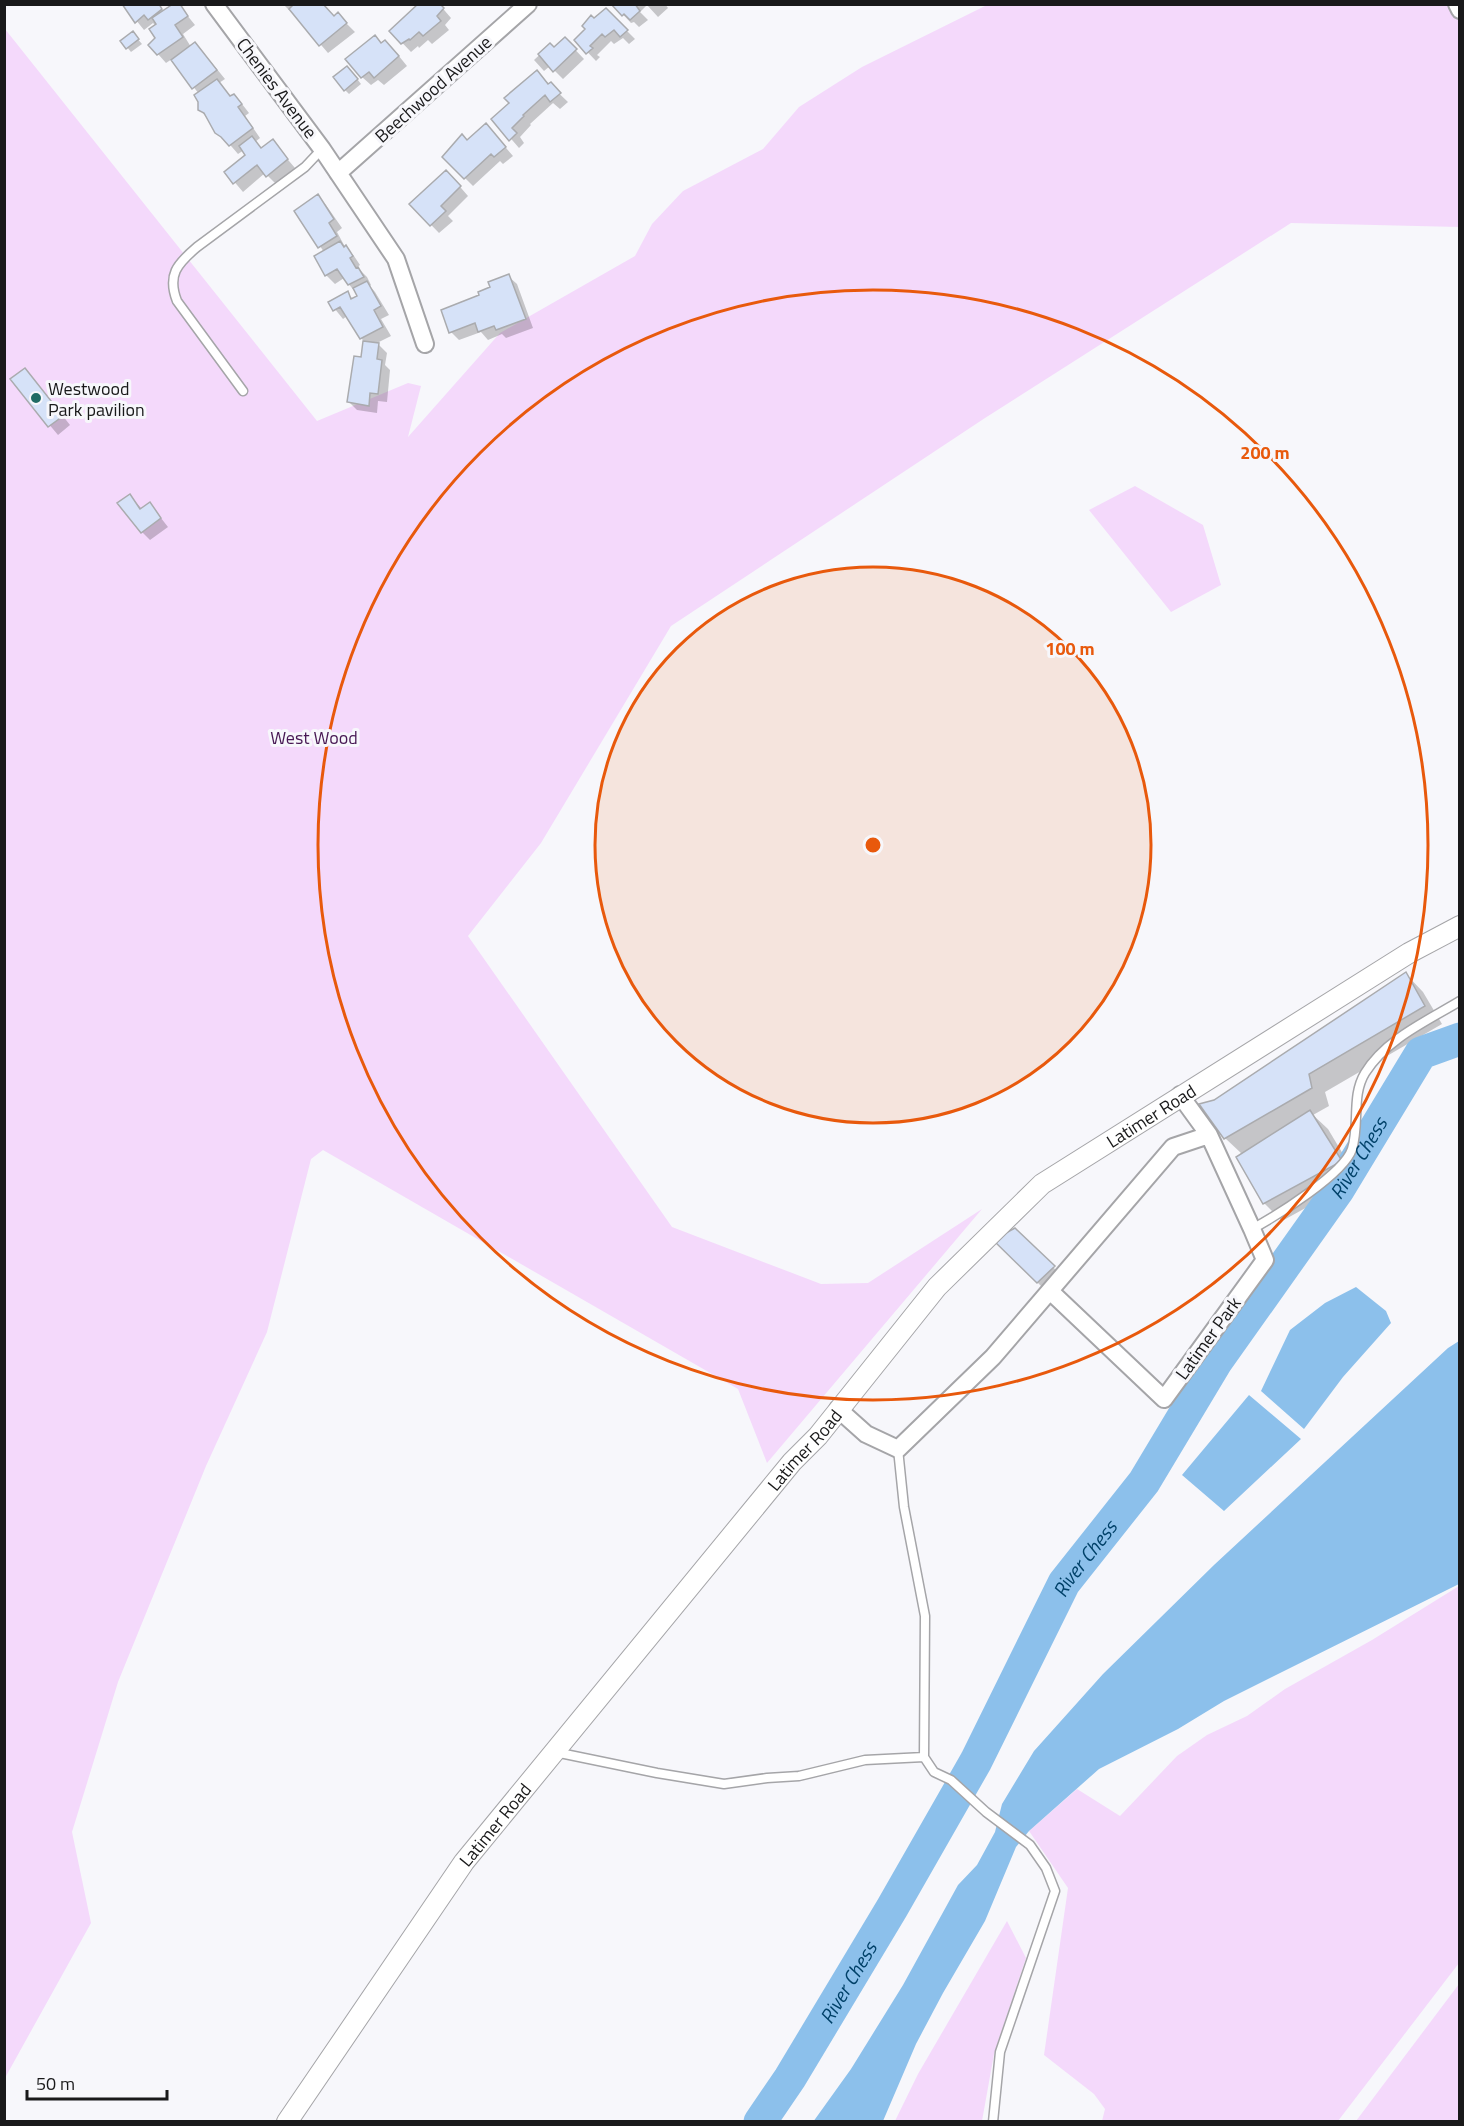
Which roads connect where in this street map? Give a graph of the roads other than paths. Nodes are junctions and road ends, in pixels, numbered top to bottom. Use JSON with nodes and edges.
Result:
{"nodes":[{"id":1,"x":214,"y":4,"type":"edge"},
{"id":2,"x":528,"y":4,"type":"edge"},
{"id":3,"x":1457,"y":4,"type":"edge"},
{"id":4,"x":1460,"y":10,"type":"edge"},
{"id":5,"x":322,"y":149,"type":"junction"},
{"id":6,"x":338,"y":173,"type":"junction"},
{"id":7,"x":425,"y":344,"type":"dead end"},
{"id":8,"x":243,"y":391,"type":"dead end"},
{"id":9,"x":1460,"y":926,"type":"edge"},
{"id":10,"x":1460,"y":1001,"type":"edge"},
{"id":11,"x":1180,"y":1095,"type":"junction"},
{"id":12,"x":1209,"y":1135,"type":"junction"},
{"id":13,"x":1252,"y":1228,"type":"junction"},
{"id":14,"x":1050,"y":1291,"type":"junction"},
{"id":15,"x":838,"y":1408,"type":"junction"},
{"id":16,"x":898,"y":1449,"type":"junction"},
{"id":17,"x":555,"y":1752,"type":"junction"},
{"id":18,"x":924,"y":1756,"type":"junction"},
{"id":19,"x":287,"y":2121,"type":"edge"},
{"id":20,"x":993,"y":2121,"type":"edge"}],
"edges":[{"from":1,"to":5,"type":"street","name":"Chenies Avenue"},
{"from":2,"to":6,"type":"street","name":"Beechwood Avenue"},
{"from":3,"to":4,"type":"street"},
{"from":5,"to":6,"type":"street","name":"Chenies Avenue"},
{"from":5,"to":8,"type":"lane"},
{"from":6,"to":7,"type":"street","name":"Chenies Avenue"},
{"from":9,"to":11,"type":"street","name":"Latimer Road"},
{"from":10,"to":13,"type":"lane"},
{"from":11,"to":12,"type":"street","name":"Latimer Park"},
{"from":11,"to":15,"type":"street","name":"Latimer Road"},
{"from":12,"to":13,"type":"street","name":"Latimer Park"},
{"from":12,"to":14,"type":"street"},
{"from":13,"to":14,"type":"street","name":"Latimer Park"},
{"from":14,"to":16,"type":"street"},
{"from":15,"to":16,"type":"street"},
{"from":15,"to":17,"type":"street","name":"Latimer Road"},
{"from":16,"to":18,"type":"lane"},
{"from":17,"to":18,"type":"lane"},
{"from":17,"to":19,"type":"street","name":"Latimer Road"},
{"from":18,"to":20,"type":"lane"}]}
